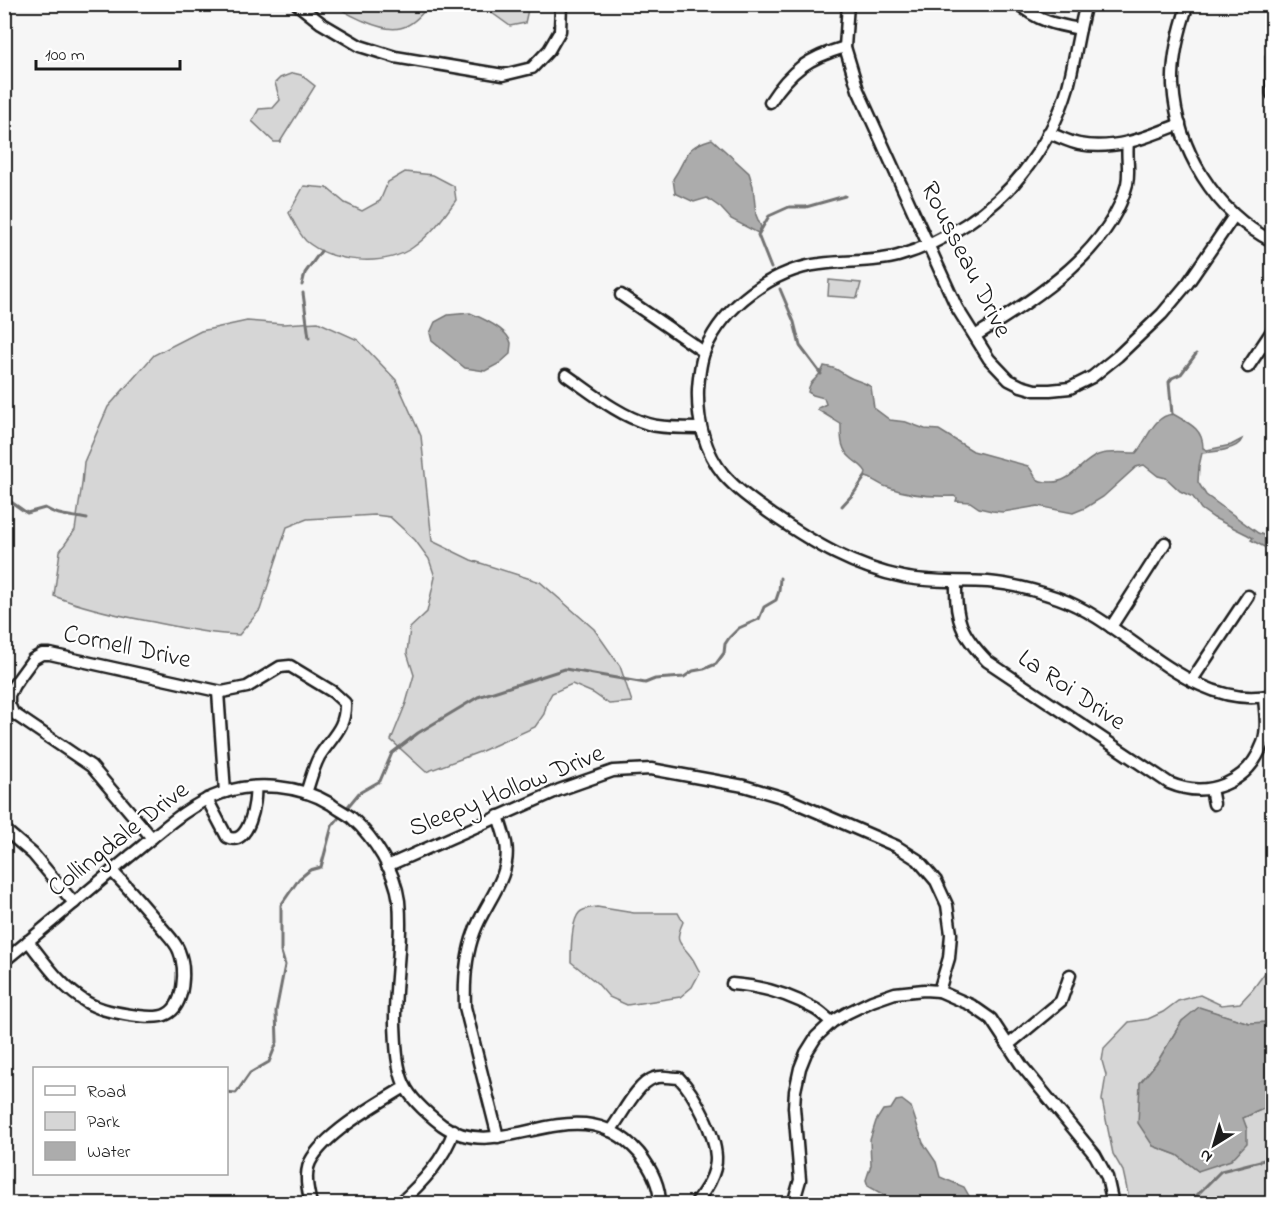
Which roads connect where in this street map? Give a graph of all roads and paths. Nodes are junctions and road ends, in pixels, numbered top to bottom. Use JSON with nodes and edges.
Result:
{"nodes":[{"id":1,"x":297,"y":4,"type":"edge"},
{"id":2,"x":561,"y":4,"type":"edge"},
{"id":3,"x":848,"y":4,"type":"edge"},
{"id":4,"x":1019,"y":4,"type":"edge"},
{"id":5,"x":1086,"y":4,"type":"edge"},
{"id":6,"x":1188,"y":4,"type":"edge"},
{"id":7,"x":1080,"y":29,"type":"junction"},
{"id":8,"x":845,"y":47,"type":"junction"},
{"id":9,"x":1272,"y":56,"type":"edge"},
{"id":10,"x":1272,"y":94,"type":"edge"},
{"id":11,"x":770,"y":102,"type":"dead end"},
{"id":12,"x":1180,"y":124,"type":"junction"},
{"id":13,"x":1048,"y":133,"type":"junction"},
{"id":14,"x":1128,"y":143,"type":"junction"},
{"id":15,"x":1234,"y":216,"type":"junction"},
{"id":16,"x":1272,"y":241,"type":"edge"},
{"id":17,"x":927,"y":245,"type":"junction"},
{"id":18,"x":621,"y":295,"type":"dead end"},
{"id":19,"x":1272,"y":331,"type":"edge"},
{"id":20,"x":975,"y":336,"type":"junction"},
{"id":21,"x":704,"y":352,"type":"junction"},
{"id":22,"x":1248,"y":366,"type":"dead end"},
{"id":23,"x":566,"y":375,"type":"dead end"},
{"id":24,"x":700,"y":428,"type":"junction"},
{"id":25,"x":1166,"y":543,"type":"dead end"},
{"id":26,"x":956,"y":582,"type":"junction"},
{"id":27,"x":1248,"y":596,"type":"dead end"},
{"id":28,"x":1111,"y":627,"type":"junction"},
{"id":29,"x":1192,"y":680,"type":"junction"},
{"id":30,"x":218,"y":692,"type":"junction"},
{"id":31,"x":1268,"y":696,"type":"edge"},
{"id":32,"x":255,"y":787,"type":"junction"},
{"id":33,"x":1211,"y":789,"type":"junction"},
{"id":34,"x":225,"y":792,"type":"junction"},
{"id":35,"x":306,"y":793,"type":"junction"},
{"id":36,"x":207,"y":799,"type":"junction"},
{"id":37,"x":1214,"y":804,"type":"dead end"},
{"id":38,"x":498,"y":816,"type":"junction"},
{"id":39,"x":4,"y":829,"type":"edge"},
{"id":40,"x":152,"y":838,"type":"junction"},
{"id":41,"x":387,"y":866,"type":"junction"},
{"id":42,"x":112,"y":871,"type":"junction"},
{"id":43,"x":74,"y":903,"type":"junction"},
{"id":44,"x":28,"y":941,"type":"junction"},
{"id":45,"x":4,"y":961,"type":"edge"},
{"id":46,"x":1070,"y":975,"type":"dead end"},
{"id":47,"x":732,"y":984,"type":"dead end"},
{"id":48,"x":939,"y":991,"type":"junction"},
{"id":49,"x":832,"y":1022,"type":"junction"},
{"id":50,"x":1008,"y":1045,"type":"junction"},
{"id":51,"x":405,"y":1087,"type":"junction"},
{"id":52,"x":454,"y":1130,"type":"junction"},
{"id":53,"x":610,"y":1131,"type":"junction"},
{"id":54,"x":498,"y":1137,"type":"junction"},
{"id":55,"x":311,"y":1203,"type":"edge"},
{"id":56,"x":399,"y":1203,"type":"edge"},
{"id":57,"x":660,"y":1203,"type":"edge"},
{"id":58,"x":695,"y":1203,"type":"edge"},
{"id":59,"x":793,"y":1203,"type":"edge"},
{"id":60,"x":1113,"y":1203,"type":"edge"}],
"edges":[{"from":1,"to":2,"type":"street"},
{"from":3,"to":8,"type":"street","name":"Rousseau Drive"},
{"from":4,"to":7,"type":"street"},
{"from":5,"to":7,"type":"street"},
{"from":6,"to":12,"type":"street"},
{"from":7,"to":13,"type":"street"},
{"from":8,"to":11,"type":"street"},
{"from":8,"to":17,"type":"street","name":"Rousseau Drive"},
{"from":9,"to":10,"type":"street"},
{"from":12,"to":14,"type":"street"},
{"from":12,"to":15,"type":"street"},
{"from":13,"to":14,"type":"street"},
{"from":13,"to":17,"type":"street"},
{"from":14,"to":20,"type":"street"},
{"from":15,"to":16,"type":"street"},
{"from":15,"to":20,"type":"street","name":"Rousseau Drive"},
{"from":17,"to":20,"type":"street","name":"Rousseau Drive"},
{"from":17,"to":21,"type":"street"},
{"from":18,"to":21,"type":"street"},
{"from":19,"to":22,"type":"street"},
{"from":21,"to":24,"type":"street"},
{"from":23,"to":24,"type":"street"},
{"from":24,"to":26,"type":"street"},
{"from":25,"to":28,"type":"street"},
{"from":26,"to":28,"type":"street"},
{"from":26,"to":33,"type":"street","name":"La Roi Drive"},
{"from":27,"to":29,"type":"street"},
{"from":28,"to":29,"type":"street"},
{"from":29,"to":31,"type":"street"},
{"from":30,"to":34,"type":"street"},
{"from":30,"to":35,"type":"street","name":"Cornell Drive"},
{"from":30,"to":40,"type":"street","name":"Cornell Drive"},
{"from":31,"to":33,"type":"street","name":"La Roi Drive"},
{"from":32,"to":34,"type":"street","name":"Collingdale Drive"},
{"from":32,"to":35,"type":"street","name":"Collingdale Drive"},
{"from":32,"to":36,"type":"street"},
{"from":33,"to":37,"type":"street"},
{"from":34,"to":36,"type":"street","name":"Collingdale Drive"},
{"from":35,"to":41,"type":"street","name":"Collingdale Drive"},
{"from":36,"to":40,"type":"street","name":"Collingdale Drive"},
{"from":38,"to":41,"type":"street","name":"Sleepy Hollow Drive"},
{"from":38,"to":48,"type":"street","name":"Sleepy Hollow Drive"},
{"from":38,"to":54,"type":"street"},
{"from":39,"to":43,"type":"street"},
{"from":40,"to":42,"type":"street","name":"Collingdale Drive"},
{"from":41,"to":51,"type":"street","name":"Collingdale Drive"},
{"from":42,"to":43,"type":"street","name":"Collingdale Drive"},
{"from":42,"to":44,"type":"street"},
{"from":43,"to":44,"type":"street","name":"Collingdale Drive"},
{"from":44,"to":45,"type":"street","name":"Collingdale Drive"},
{"from":46,"to":50,"type":"street"},
{"from":47,"to":49,"type":"street"},
{"from":48,"to":49,"type":"street"},
{"from":48,"to":50,"type":"street"},
{"from":49,"to":59,"type":"street"},
{"from":50,"to":60,"type":"street"},
{"from":51,"to":52,"type":"street"},
{"from":51,"to":55,"type":"street"},
{"from":52,"to":54,"type":"street"},
{"from":52,"to":56,"type":"street"},
{"from":53,"to":54,"type":"street"},
{"from":53,"to":57,"type":"street"},
{"from":53,"to":58,"type":"street"}]}
